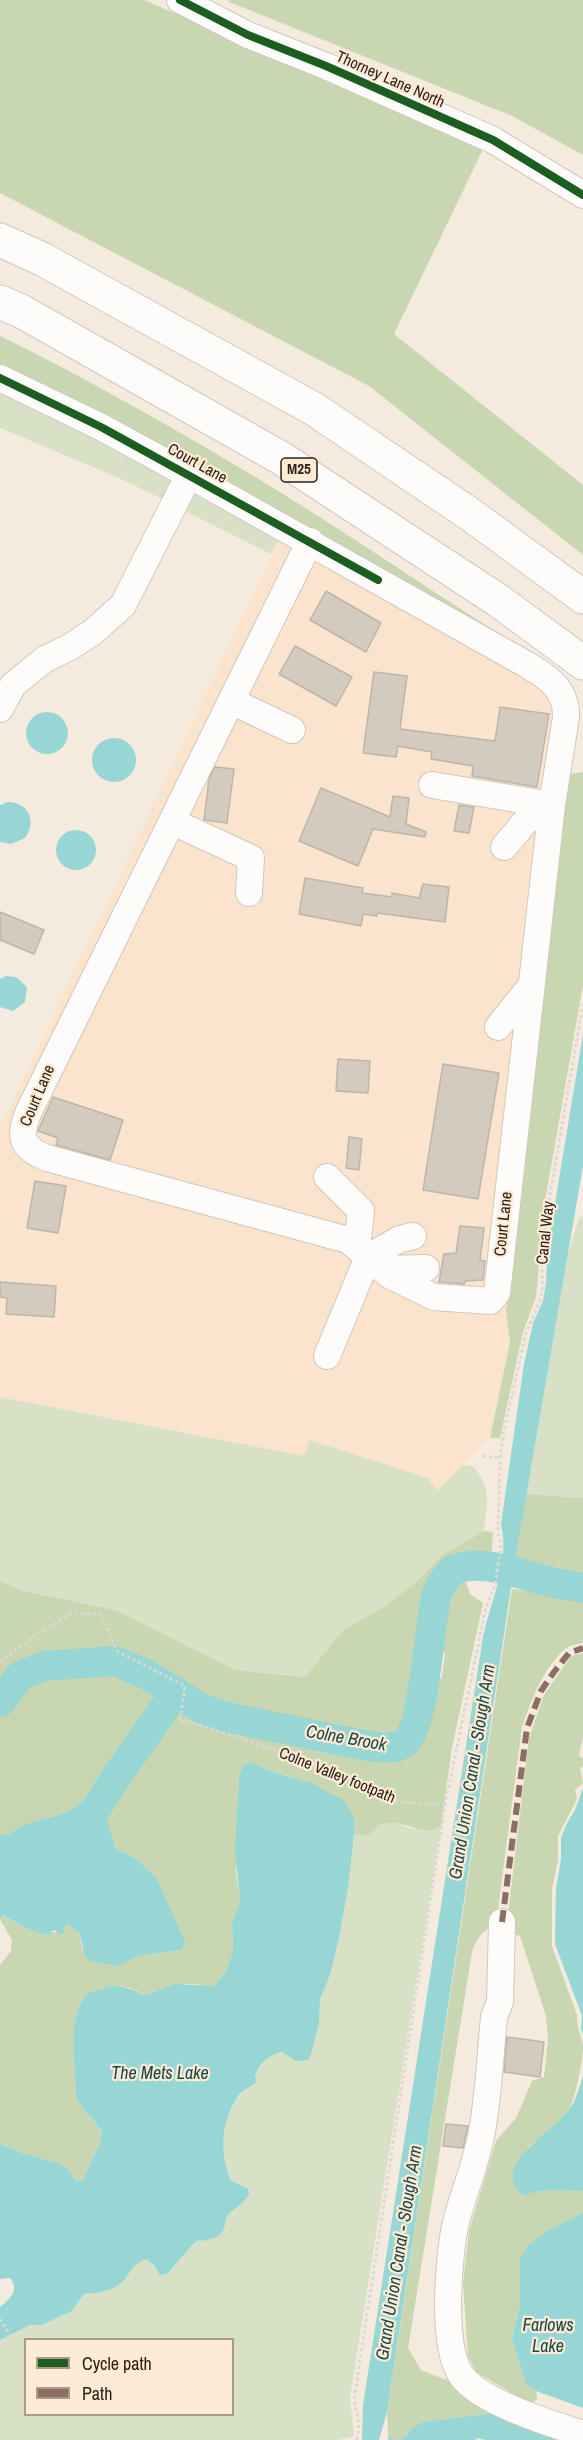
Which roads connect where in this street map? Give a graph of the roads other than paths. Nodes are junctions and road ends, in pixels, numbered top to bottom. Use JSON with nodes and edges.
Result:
{"nodes":[{"id":1,"x":180,"y":0,"type":"edge"},
{"id":2,"x":583,"y":195,"type":"edge"},
{"id":3,"x":0,"y":240,"type":"edge"},
{"id":4,"x":0,"y":302,"type":"edge"},
{"id":5,"x":0,"y":378,"type":"edge"},
{"id":6,"x":189,"y":475,"type":"junction"},
{"id":7,"x":310,"y":541,"type":"junction"},
{"id":8,"x":583,"y":597,"type":"edge"},
{"id":9,"x":583,"y":663,"type":"edge"},
{"id":10,"x":231,"y":701,"type":"junction"},
{"id":11,"x":0,"y":709,"type":"edge"},
{"id":12,"x":292,"y":730,"type":"dead end"},
{"id":13,"x":432,"y":785,"type":"dead end"},
{"id":14,"x":552,"y":805,"type":"junction"},
{"id":15,"x":172,"y":822,"type":"junction"},
{"id":16,"x":504,"y":847,"type":"dead end"},
{"id":17,"x":249,"y":893,"type":"dead end"},
{"id":18,"x":530,"y":987,"type":"junction"},
{"id":19,"x":498,"y":1027,"type":"dead end"},
{"id":20,"x":327,"y":1177,"type":"dead end"},
{"id":21,"x":413,"y":1236,"type":"dead end"},
{"id":22,"x":369,"y":1258,"type":"junction"},
{"id":23,"x":426,"y":1268,"type":"dead end"},
{"id":24,"x":327,"y":1356,"type":"dead end"},
{"id":25,"x":502,"y":1922,"type":"dead end"},
{"id":26,"x":583,"y":2434,"type":"edge"}],
"edges":[{"from":1,"to":2,"type":"street","name":"Thorney Lane North"},
{"from":3,"to":8,"type":"highway"},
{"from":4,"to":9,"type":"highway","number":"M25"},
{"from":5,"to":6,"type":"street","name":"Court Lane"},
{"from":6,"to":7,"type":"street","name":"Court Lane"},
{"from":6,"to":11,"type":"street"},
{"from":7,"to":10,"type":"street","name":"Court Lane"},
{"from":7,"to":14,"type":"street","name":"Court Lane"},
{"from":10,"to":12,"type":"street"},
{"from":10,"to":15,"type":"street","name":"Court Lane"},
{"from":13,"to":14,"type":"street"},
{"from":14,"to":16,"type":"street"},
{"from":14,"to":18,"type":"street","name":"Court Lane"},
{"from":15,"to":17,"type":"street"},
{"from":15,"to":22,"type":"street","name":"Court Lane"},
{"from":18,"to":19,"type":"street"},
{"from":18,"to":22,"type":"street","name":"Court Lane"},
{"from":20,"to":22,"type":"street"},
{"from":21,"to":22,"type":"street"},
{"from":22,"to":23,"type":"street"},
{"from":22,"to":24,"type":"street"},
{"from":25,"to":26,"type":"street"}]}
